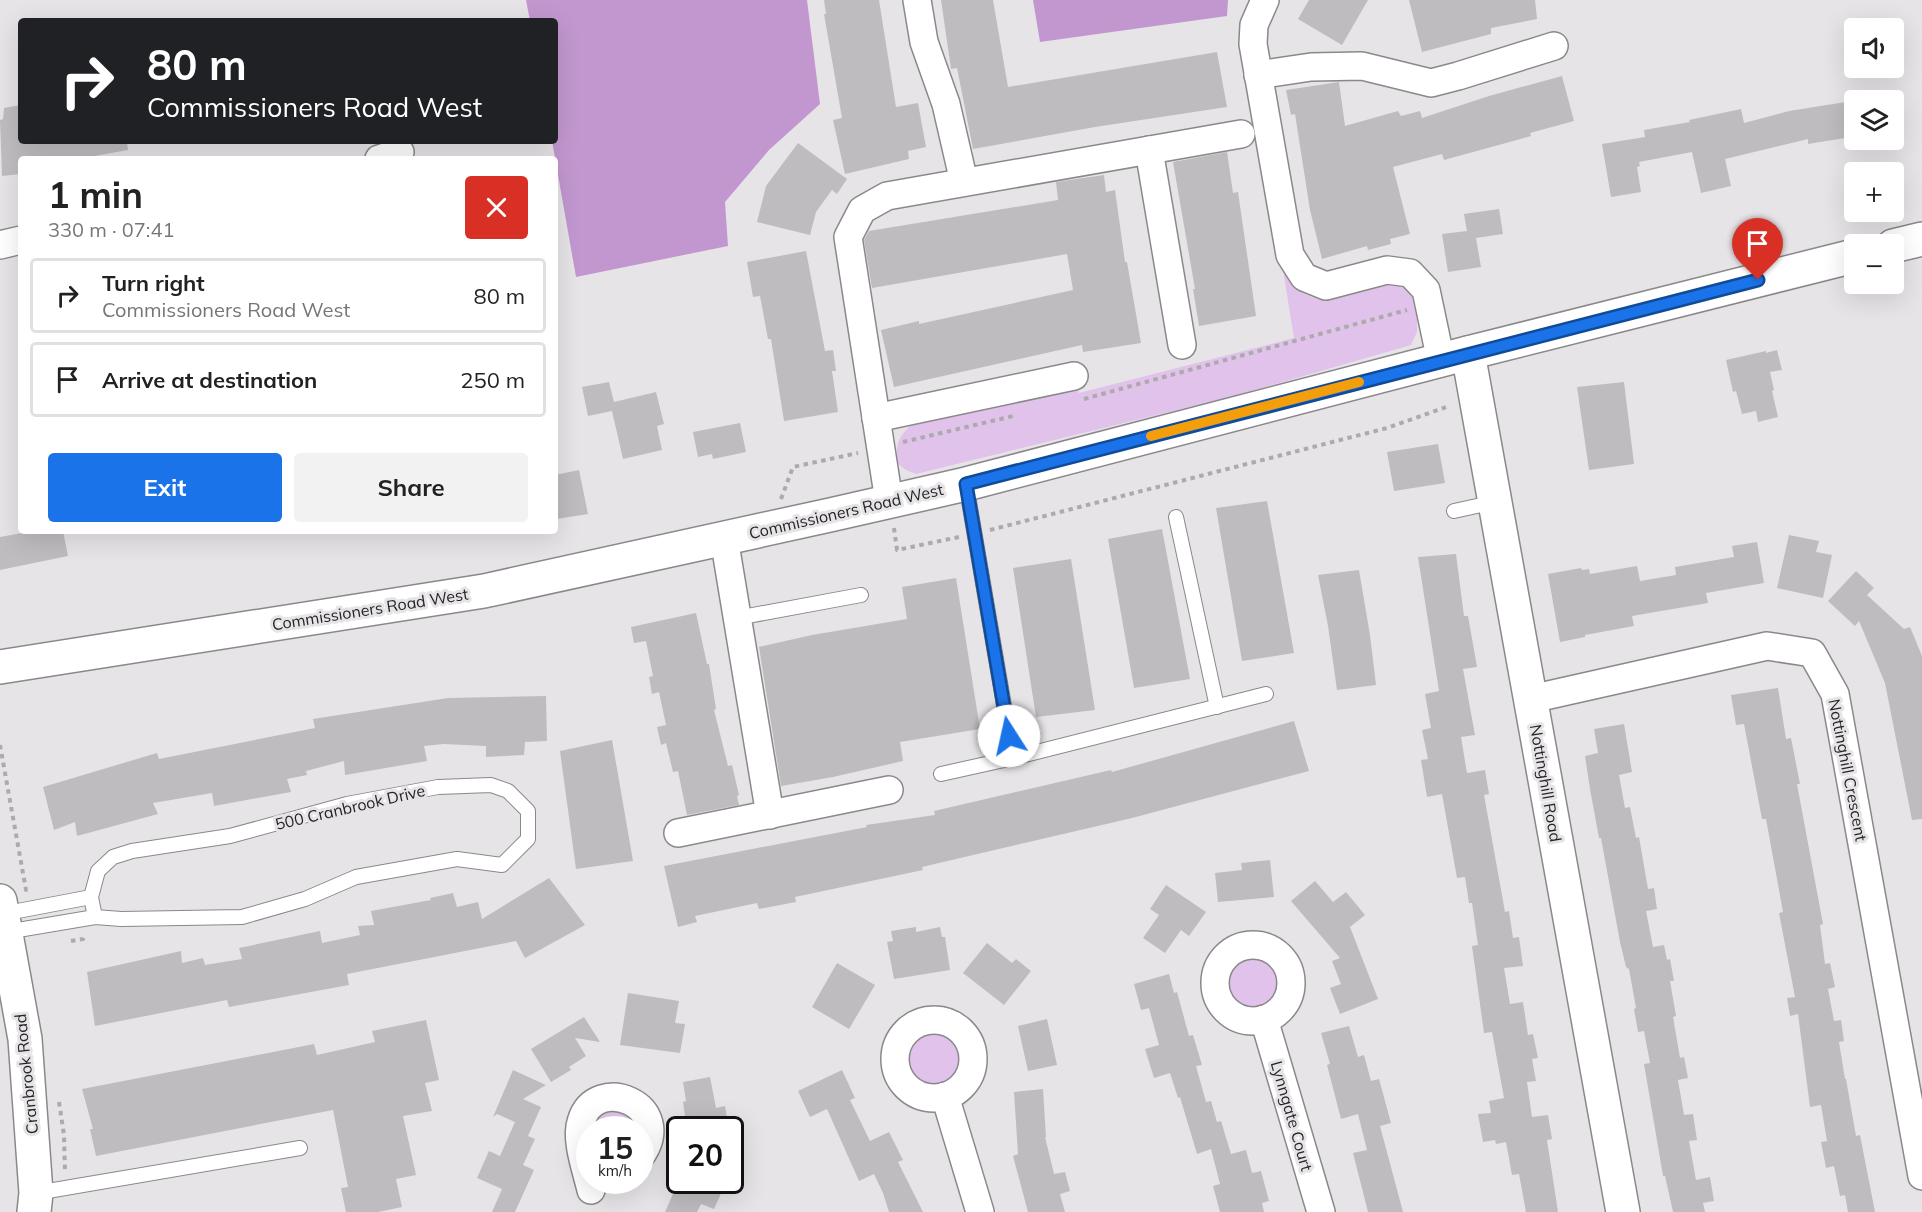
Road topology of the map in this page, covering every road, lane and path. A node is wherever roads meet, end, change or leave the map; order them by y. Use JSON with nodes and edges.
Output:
{"nodes":[{"id":1,"x":917,"y":0,"type":"edge"},
{"id":2,"x":1265,"y":0,"type":"edge"},
{"id":3,"x":1554,"y":46,"type":"dead end"},
{"id":4,"x":1258,"y":75,"type":"junction"},
{"id":5,"x":1241,"y":134,"type":"dead end"},
{"id":6,"x":1149,"y":150,"type":"junction"},
{"id":7,"x":964,"y":182,"type":"junction"},
{"id":8,"x":1922,"y":239,"type":"edge"},
{"id":9,"x":18,"y":241,"type":"edge"},
{"id":10,"x":1904,"y":243,"type":"edge"},
{"id":11,"x":0,"y":244,"type":"edge"},
{"id":12,"x":1844,"y":259,"type":"edge"},
{"id":13,"x":1429,"y":304,"type":"junction"},
{"id":14,"x":1182,"y":345,"type":"dead end"},
{"id":15,"x":1455,"y":357,"type":"junction"},
{"id":16,"x":1076,"y":388,"type":"joint"},
{"id":17,"x":1449,"y":406,"type":"dead end"},
{"id":18,"x":1019,"y":415,"type":"dead end"},
{"id":19,"x":876,"y":418,"type":"junction"},
{"id":20,"x":881,"y":447,"type":"junction"},
{"id":21,"x":966,"y":484,"type":"junction"},
{"id":22,"x":889,"y":501,"type":"junction"},
{"id":23,"x":1495,"y":502,"type":"junction"},
{"id":24,"x":1454,"y":511,"type":"dead end"},
{"id":25,"x":1176,"y":517,"type":"dead end"},
{"id":26,"x":770,"y":528,"type":"junction"},
{"id":27,"x":974,"y":534,"type":"junction"},
{"id":28,"x":723,"y":538,"type":"junction"},
{"id":29,"x":861,"y":595,"type":"dead end"},
{"id":30,"x":737,"y":618,"type":"junction"},
{"id":31,"x":0,"y":667,"type":"edge"},
{"id":32,"x":1266,"y":694,"type":"dead end"},
{"id":33,"x":1531,"y":699,"type":"junction"},
{"id":34,"x":1217,"y":707,"type":"junction"},
{"id":35,"x":0,"y":745,"type":"edge"},
{"id":36,"x":1013,"y":758,"type":"junction"},
{"id":37,"x":941,"y":774,"type":"dead end"},
{"id":38,"x":889,"y":790,"type":"dead end"},
{"id":39,"x":770,"y":815,"type":"junction"},
{"id":40,"x":678,"y":833,"type":"dead end"},
{"id":41,"x":38,"y":888,"type":"dead end"},
{"id":42,"x":91,"y":897,"type":"junction"},
{"id":43,"x":92,"y":917,"type":"junction"},
{"id":44,"x":2,"y":919,"type":"edge"},
{"id":45,"x":63,"y":942,"type":"dead end"},
{"id":46,"x":1264,"y":1020,"type":"dead end"},
{"id":47,"x":945,"y":1096,"type":"dead end"},
{"id":48,"x":59,"y":1100,"type":"dead end"},
{"id":49,"x":584,"y":1116,"type":"edge"},
{"id":50,"x":647,"y":1116,"type":"edge"},
{"id":51,"x":300,"y":1148,"type":"dead end"},
{"id":52,"x":1922,"y":1176,"type":"edge"},
{"id":53,"x":45,"y":1194,"type":"edge"},
{"id":54,"x":980,"y":1212,"type":"edge"},
{"id":55,"x":1321,"y":1212,"type":"edge"},
{"id":56,"x":1623,"y":1212,"type":"edge"}],
"edges":[{"from":1,"to":7,"type":"street"},
{"from":2,"to":4,"type":"street"},
{"from":3,"to":4,"type":"street"},
{"from":4,"to":13,"type":"street"},
{"from":5,"to":6,"type":"street"},
{"from":6,"to":7,"type":"street"},
{"from":6,"to":14,"type":"street"},
{"from":7,"to":19,"type":"street"},
{"from":8,"to":10,"type":"main road"},
{"from":9,"to":11,"type":"street"},
{"from":12,"to":15,"type":"main road","name":"Commissioners Road West"},
{"from":13,"to":15,"type":"street"},
{"from":13,"to":16,"type":"path"},
{"from":15,"to":21,"type":"main road","name":"Commissioners Road West"},
{"from":15,"to":23,"type":"main road","name":"Nottinghill Road"},
{"from":16,"to":19,"type":"street"},
{"from":17,"to":27,"type":"path"},
{"from":18,"to":20,"type":"path"},
{"from":19,"to":20,"type":"street"},
{"from":20,"to":22,"type":"street"},
{"from":20,"to":26,"type":"path"},
{"from":21,"to":22,"type":"main road","name":"Commissioners Road West"},
{"from":21,"to":27,"type":"lane"},
{"from":22,"to":26,"type":"main road","name":"Commissioners Road West"},
{"from":22,"to":27,"type":"path"},
{"from":23,"to":24,"type":"lane"},
{"from":23,"to":33,"type":"main road","name":"Nottinghill Road"},
{"from":25,"to":34,"type":"lane"},
{"from":26,"to":28,"type":"main road","name":"Commissioners Road West"},
{"from":27,"to":36,"type":"lane"},
{"from":28,"to":30,"type":"street"},
{"from":28,"to":31,"type":"main road","name":"Commissioners Road West"},
{"from":29,"to":30,"type":"lane"},
{"from":30,"to":39,"type":"street"},
{"from":32,"to":34,"type":"lane"},
{"from":33,"to":52,"type":"street","name":"Nottinghill Crescent"},
{"from":33,"to":56,"type":"main road","name":"Nottinghill Road"},
{"from":34,"to":36,"type":"lane"},
{"from":35,"to":41,"type":"path"},
{"from":36,"to":37,"type":"lane"},
{"from":38,"to":39,"type":"street"},
{"from":39,"to":40,"type":"street"},
{"from":42,"to":43,"type":"lane","name":"500 Cranbrook Drive"},
{"from":42,"to":43,"type":"lane","name":"500 Cranbrook Drive"},
{"from":42,"to":44,"type":"lane"},
{"from":43,"to":44,"type":"lane","name":"500 Cranbrook Drive"},
{"from":43,"to":45,"type":"path"},
{"from":44,"to":53,"type":"main road","name":"Cranbrook Road"},
{"from":46,"to":55,"type":"street","name":"Lynngate Court"},
{"from":47,"to":54,"type":"street"},
{"from":48,"to":53,"type":"path"},
{"from":49,"to":50,"type":"street"},
{"from":51,"to":53,"type":"lane"}]}
